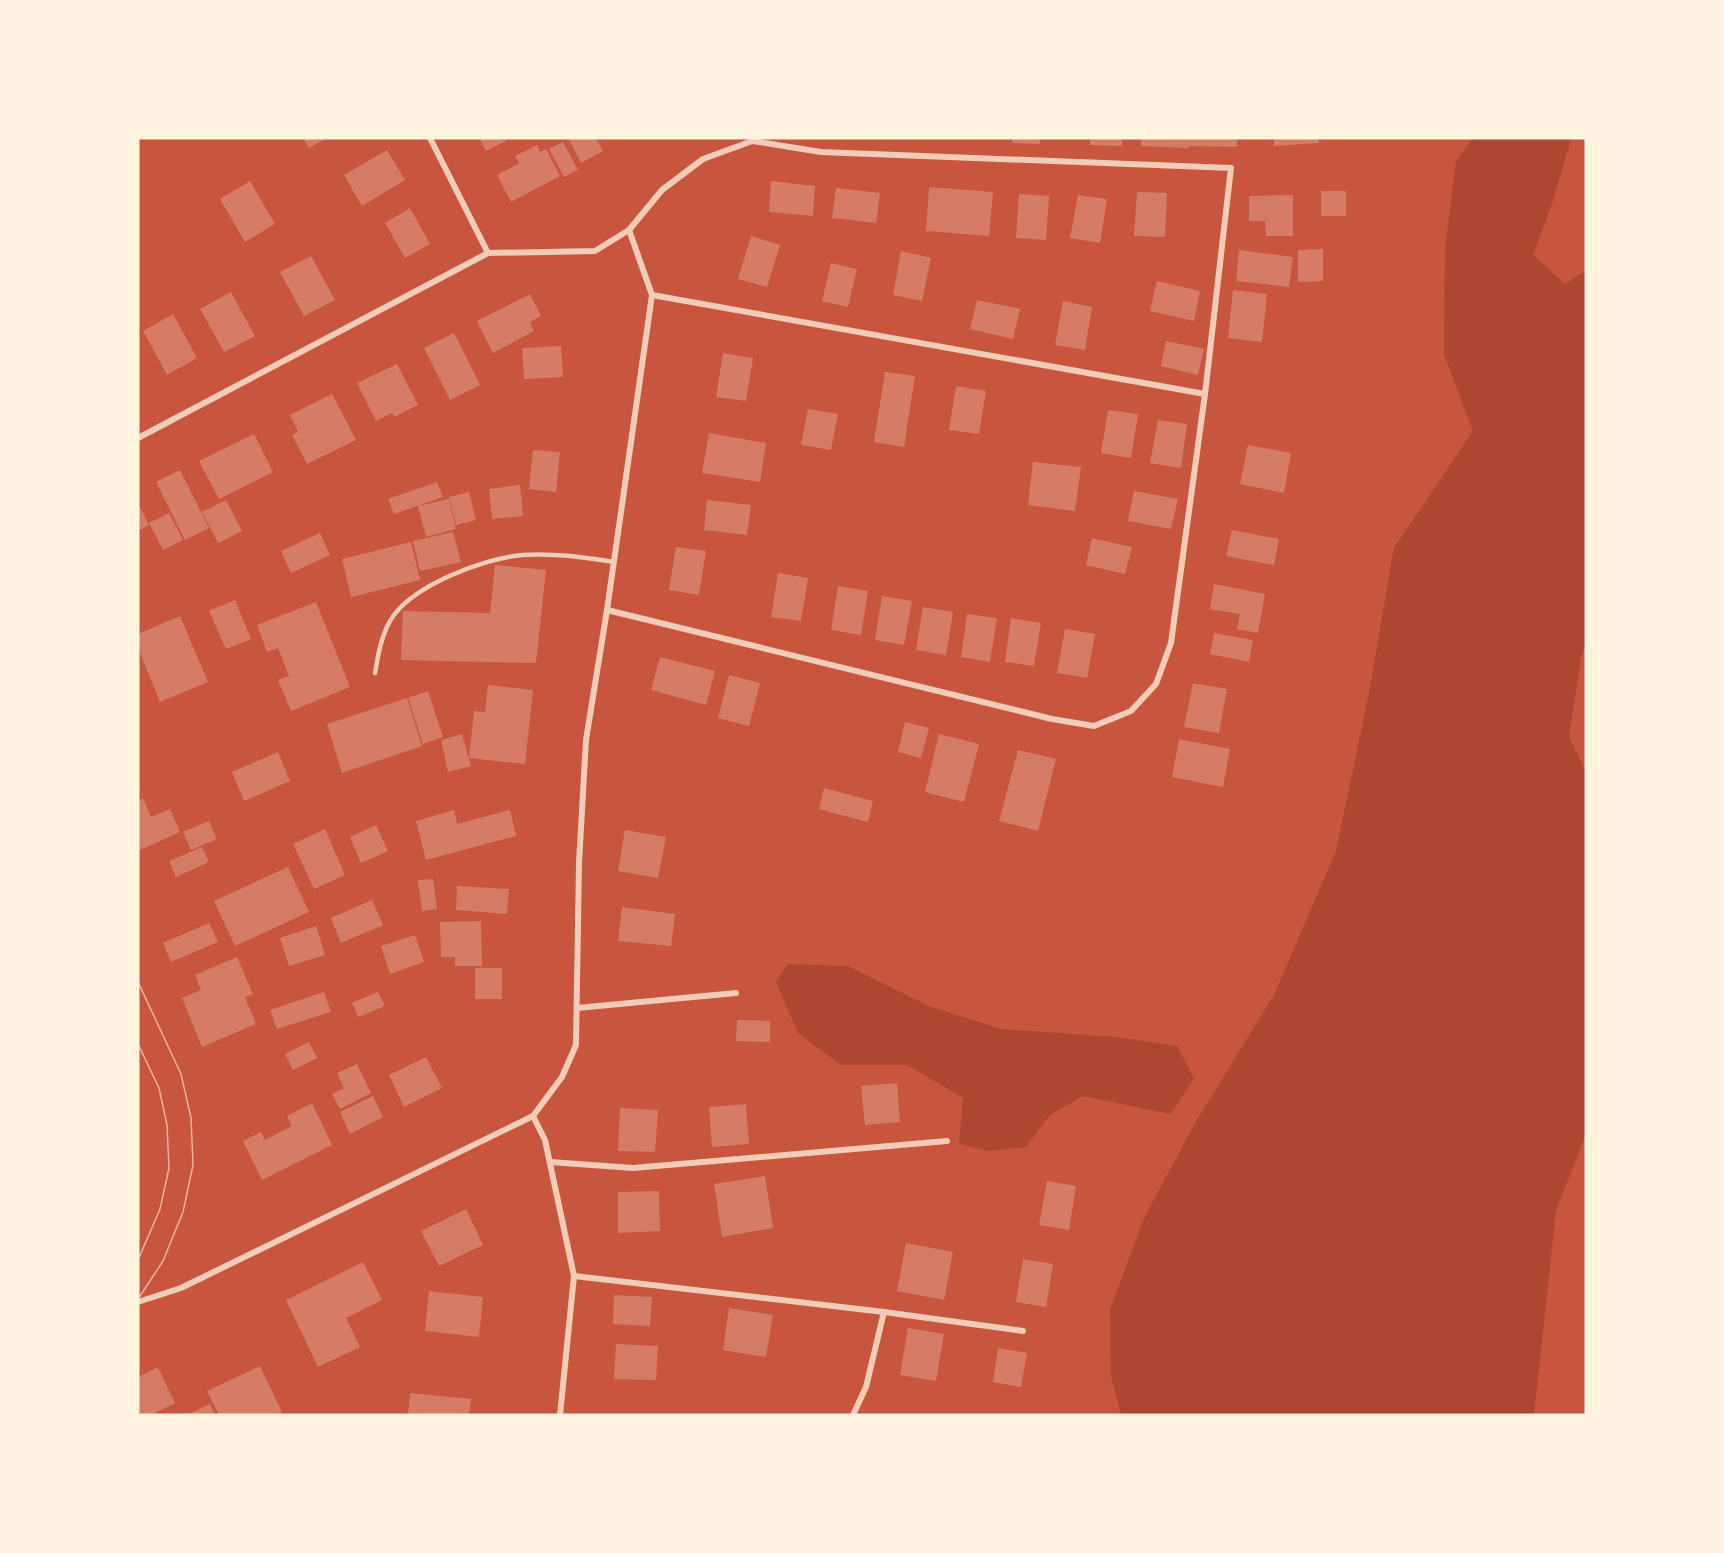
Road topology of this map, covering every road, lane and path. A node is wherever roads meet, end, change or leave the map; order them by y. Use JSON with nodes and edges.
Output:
{"nodes":[{"id":1,"x":430,"y":138,"type":"edge"},
{"id":2,"x":755,"y":140,"type":"edge"},
{"id":3,"x":629,"y":230,"type":"junction"},
{"id":4,"x":488,"y":253,"type":"junction"},
{"id":5,"x":652,"y":295,"type":"junction"},
{"id":6,"x":1205,"y":394,"type":"junction"},
{"id":7,"x":138,"y":438,"type":"edge"},
{"id":8,"x":614,"y":562,"type":"junction"},
{"id":9,"x":607,"y":610,"type":"junction"},
{"id":10,"x":375,"y":673,"type":"dead end"},
{"id":11,"x":736,"y":993,"type":"dead end"},
{"id":12,"x":577,"y":1008,"type":"junction"},
{"id":13,"x":533,"y":1116,"type":"junction"},
{"id":14,"x":947,"y":1141,"type":"dead end"},
{"id":15,"x":550,"y":1162,"type":"junction"},
{"id":16,"x":573,"y":1276,"type":"junction"},
{"id":17,"x":138,"y":1302,"type":"edge"},
{"id":18,"x":884,"y":1312,"type":"junction"},
{"id":19,"x":1023,"y":1330,"type":"dead end"},
{"id":20,"x":560,"y":1415,"type":"edge"},
{"id":21,"x":853,"y":1415,"type":"edge"}],
"edges":[{"from":1,"to":4,"type":"street"},
{"from":2,"to":3,"type":"street"},
{"from":2,"to":6,"type":"street"},
{"from":3,"to":4,"type":"street"},
{"from":3,"to":5,"type":"street"},
{"from":4,"to":7,"type":"street"},
{"from":5,"to":6,"type":"street"},
{"from":5,"to":8,"type":"street"},
{"from":6,"to":9,"type":"street"},
{"from":8,"to":9,"type":"street"},
{"from":8,"to":10,"type":"lane"},
{"from":9,"to":12,"type":"street"},
{"from":11,"to":12,"type":"street"},
{"from":12,"to":13,"type":"street"},
{"from":13,"to":15,"type":"street"},
{"from":13,"to":17,"type":"street"},
{"from":14,"to":15,"type":"street"},
{"from":15,"to":16,"type":"street"},
{"from":16,"to":18,"type":"street"},
{"from":16,"to":20,"type":"street"},
{"from":18,"to":19,"type":"street"},
{"from":18,"to":21,"type":"street"}]}
